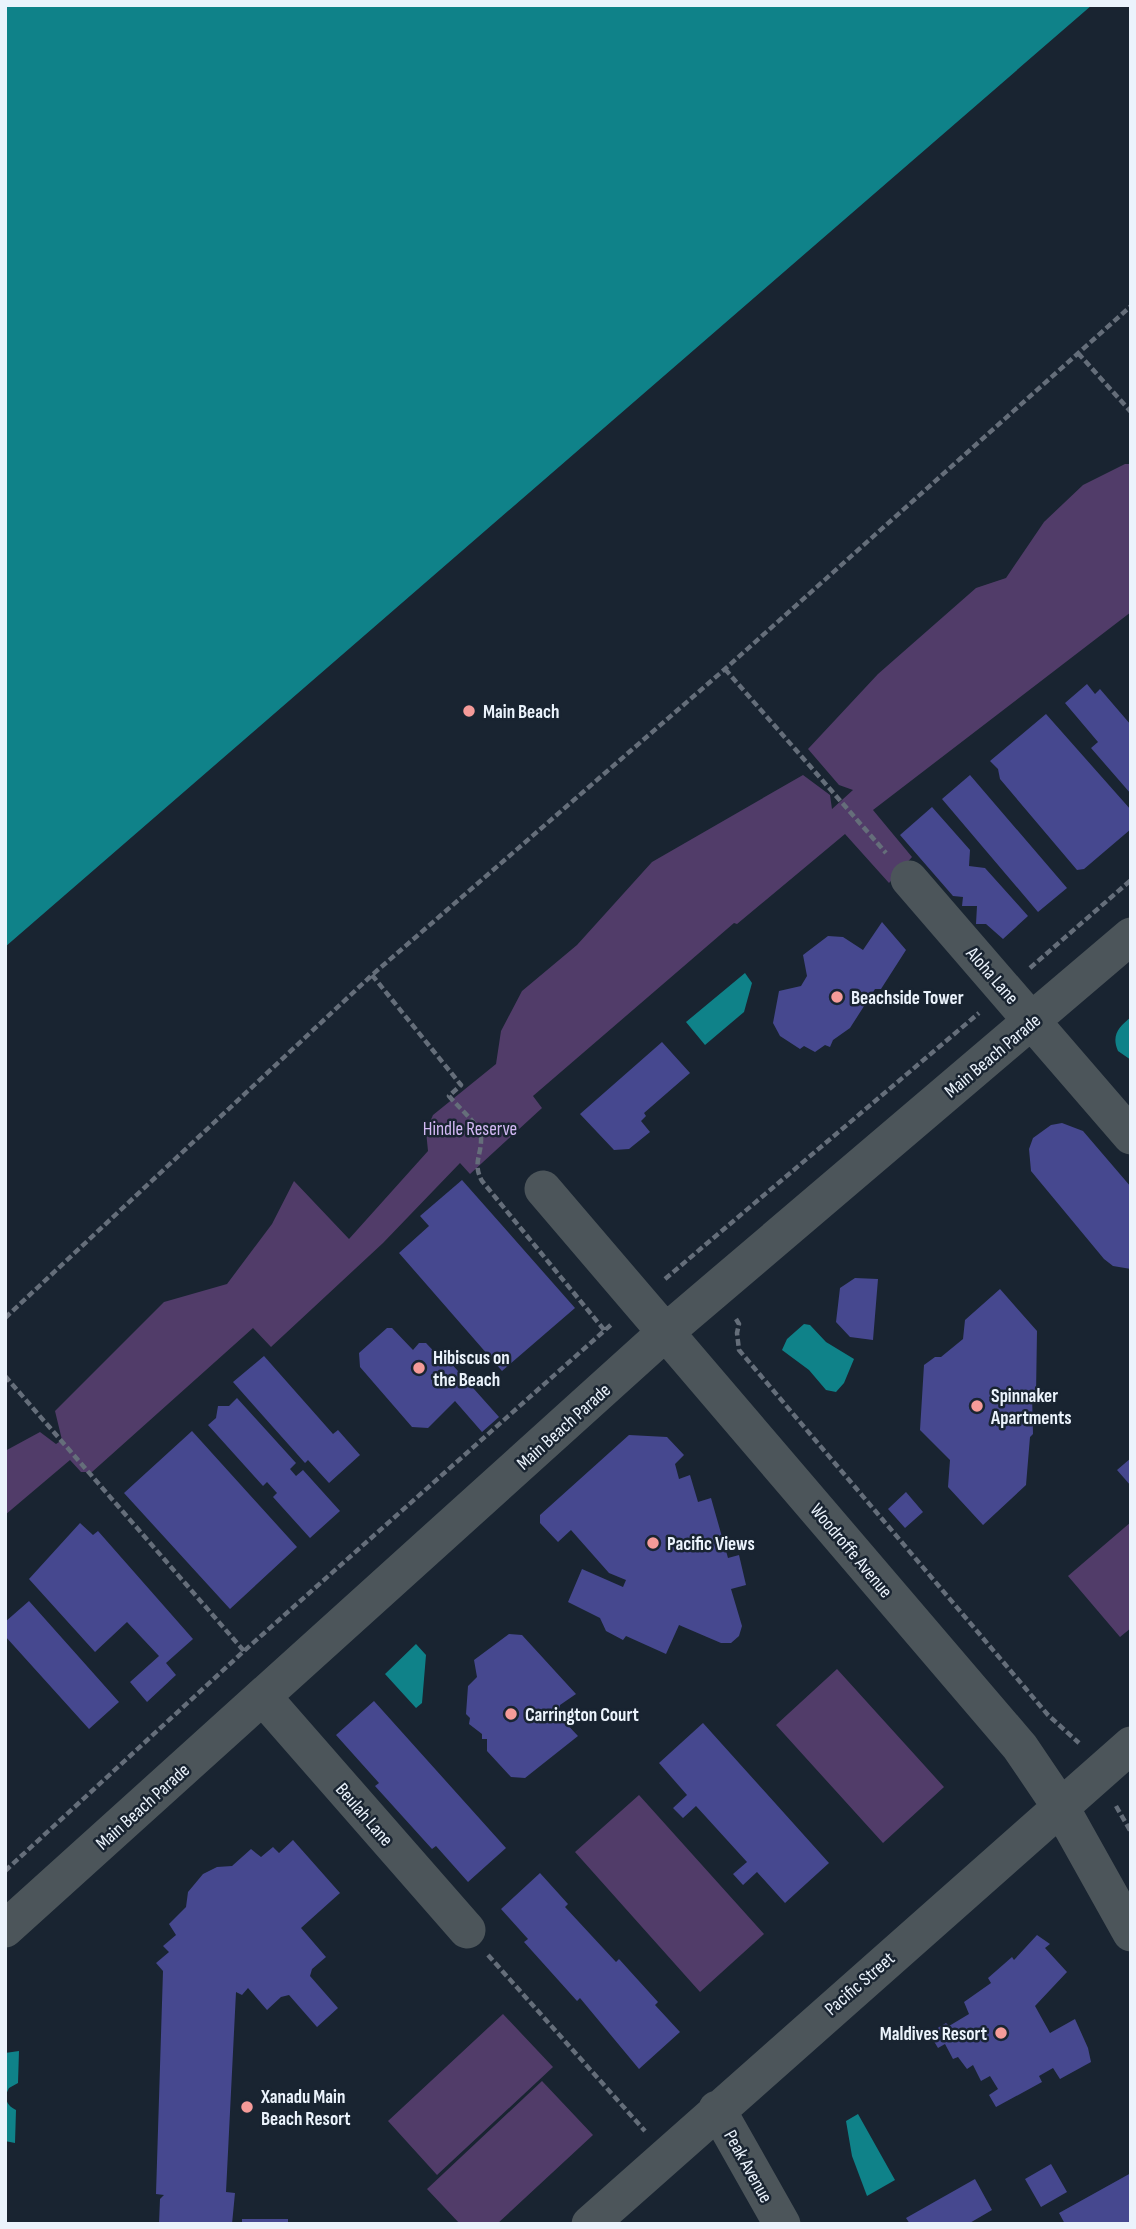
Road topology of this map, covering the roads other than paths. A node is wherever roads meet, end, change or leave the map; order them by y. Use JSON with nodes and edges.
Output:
{"nodes":[{"id":1,"x":909,"y":879,"type":"road end"},
{"id":2,"x":1131,"y":936,"type":"edge"},
{"id":3,"x":1032,"y":1020,"type":"junction"},
{"id":4,"x":1131,"y":1136,"type":"edge"},
{"id":5,"x":543,"y":1189,"type":"dead end"},
{"id":6,"x":667,"y":1331,"type":"junction"},
{"id":7,"x":263,"y":1697,"type":"junction"},
{"id":8,"x":1131,"y":1745,"type":"edge"},
{"id":9,"x":1060,"y":1807,"type":"junction"},
{"id":10,"x":5,"y":1929,"type":"edge"},
{"id":11,"x":467,"y":1930,"type":"road end"},
{"id":12,"x":1131,"y":1933,"type":"edge"},
{"id":13,"x":717,"y":2109,"type":"junction"},
{"id":14,"x":590,"y":2224,"type":"edge"},
{"id":15,"x":782,"y":2224,"type":"edge"}],
"edges":[{"from":1,"to":3,"type":"street","name":"Aloha Lane"},
{"from":2,"to":3,"type":"street","name":"Main Beach Parade"},
{"from":3,"to":4,"type":"street","name":"Aloha Lane"},
{"from":3,"to":6,"type":"street","name":"Main Beach Parade"},
{"from":5,"to":6,"type":"street","name":"Woodroffe Avenue"},
{"from":6,"to":7,"type":"street","name":"Main Beach Parade"},
{"from":6,"to":9,"type":"street","name":"Woodroffe Avenue"},
{"from":7,"to":10,"type":"street","name":"Main Beach Parade"},
{"from":7,"to":11,"type":"street","name":"Beulah Lane"},
{"from":8,"to":9,"type":"street","name":"Pacific Street"},
{"from":9,"to":12,"type":"street","name":"Woodroffe Avenue"},
{"from":9,"to":13,"type":"street","name":"Pacific Street"},
{"from":13,"to":14,"type":"street","name":"Pacific Street"},
{"from":13,"to":15,"type":"street","name":"Peak Avenue"}]}
